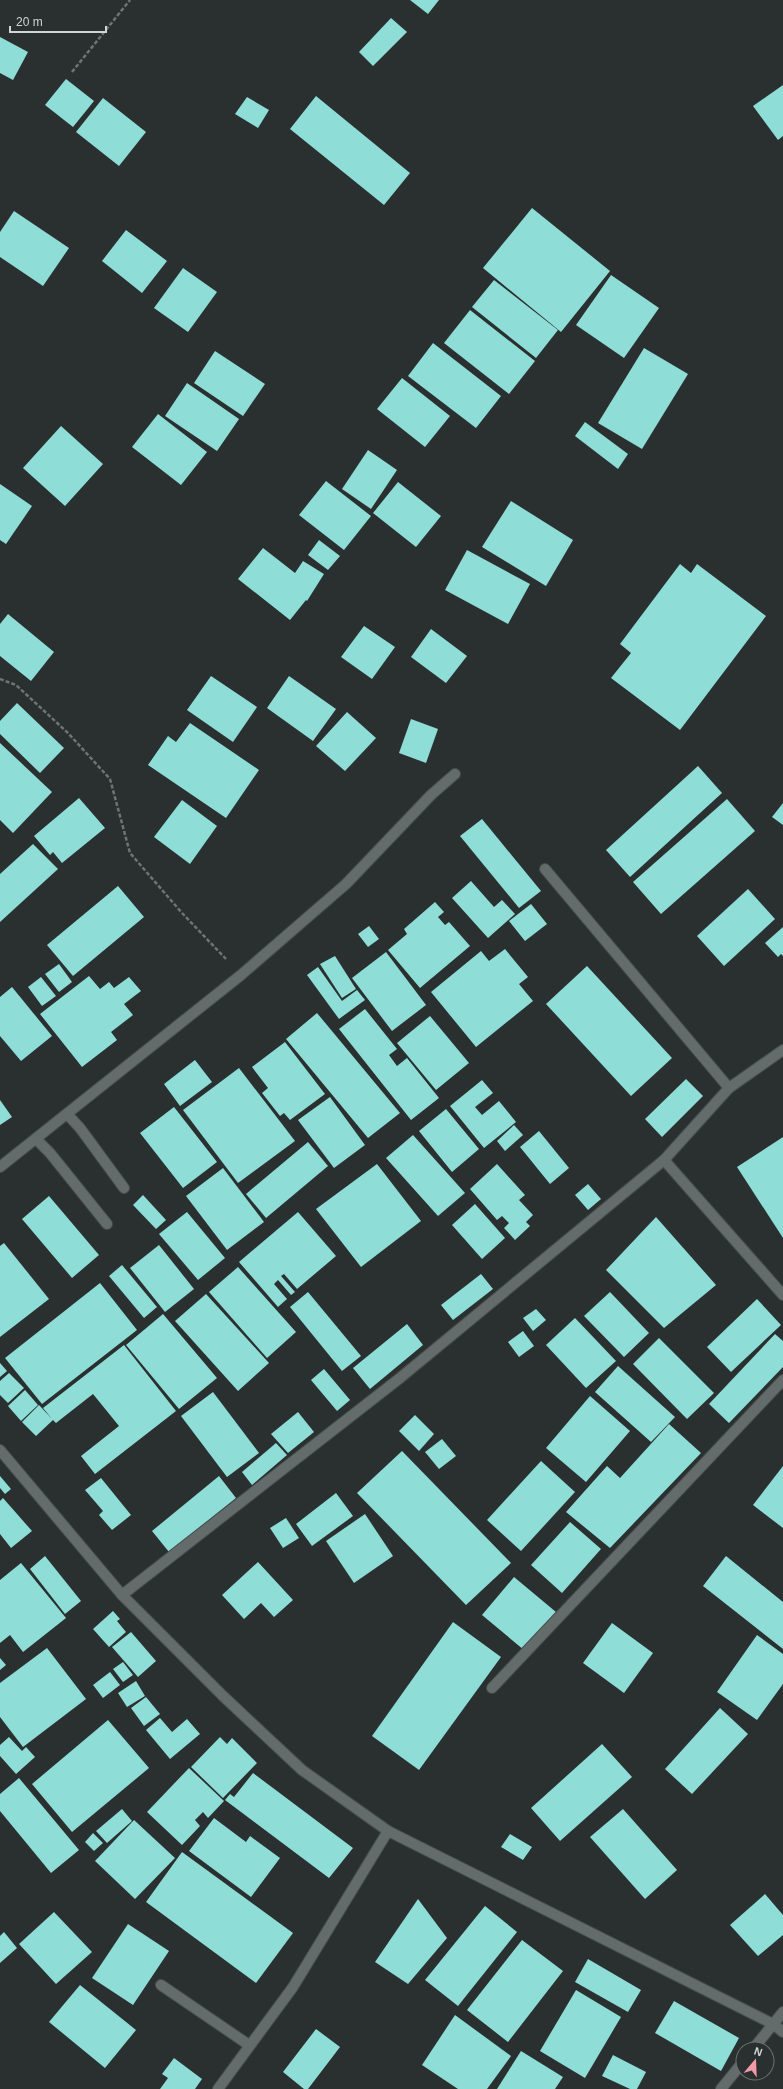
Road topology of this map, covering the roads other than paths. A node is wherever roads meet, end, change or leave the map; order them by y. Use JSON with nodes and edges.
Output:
{"nodes":[{"id":1,"x":455,"y":774,"type":"dead end"},
{"id":2,"x":545,"y":869,"type":"dead end"},
{"id":3,"x":783,"y":1050,"type":"edge"},
{"id":4,"x":729,"y":1088,"type":"junction"},
{"id":5,"x":67,"y":1114,"type":"junction"},
{"id":6,"x":36,"y":1139,"type":"junction"},
{"id":7,"x":664,"y":1160,"type":"junction"},
{"id":8,"x":0,"y":1167,"type":"edge"},
{"id":9,"x":124,"y":1188,"type":"dead end"},
{"id":10,"x":107,"y":1224,"type":"dead end"},
{"id":11,"x":783,"y":1295,"type":"edge"},
{"id":12,"x":783,"y":1380,"type":"edge"},
{"id":13,"x":0,"y":1450,"type":"edge"},
{"id":14,"x":122,"y":1595,"type":"junction"},
{"id":15,"x":492,"y":1688,"type":"dead end"},
{"id":16,"x":388,"y":1831,"type":"junction"},
{"id":17,"x":161,"y":1985,"type":"dead end"},
{"id":18,"x":783,"y":2012,"type":"edge"},
{"id":19,"x":773,"y":2024,"type":"junction"},
{"id":20,"x":783,"y":2032,"type":"edge"},
{"id":21,"x":759,"y":2041,"type":"edge"},
{"id":22,"x":249,"y":2045,"type":"junction"},
{"id":23,"x":735,"y":2072,"type":"edge"},
{"id":24,"x":218,"y":2089,"type":"edge"},
{"id":25,"x":721,"y":2089,"type":"edge"}],
"edges":[{"from":1,"to":5,"type":"street"},
{"from":2,"to":4,"type":"street"},
{"from":3,"to":4,"type":"street"},
{"from":4,"to":7,"type":"street"},
{"from":5,"to":6,"type":"street"},
{"from":5,"to":9,"type":"street"},
{"from":6,"to":8,"type":"street"},
{"from":6,"to":10,"type":"street"},
{"from":7,"to":11,"type":"street"},
{"from":7,"to":14,"type":"street"},
{"from":12,"to":15,"type":"street"},
{"from":13,"to":14,"type":"street"},
{"from":14,"to":16,"type":"street"},
{"from":16,"to":19,"type":"street"},
{"from":16,"to":22,"type":"street"},
{"from":17,"to":22,"type":"street"},
{"from":18,"to":19,"type":"street"},
{"from":19,"to":20,"type":"street"},
{"from":19,"to":21,"type":"street"},
{"from":22,"to":24,"type":"street"},
{"from":23,"to":25,"type":"street"}]}
